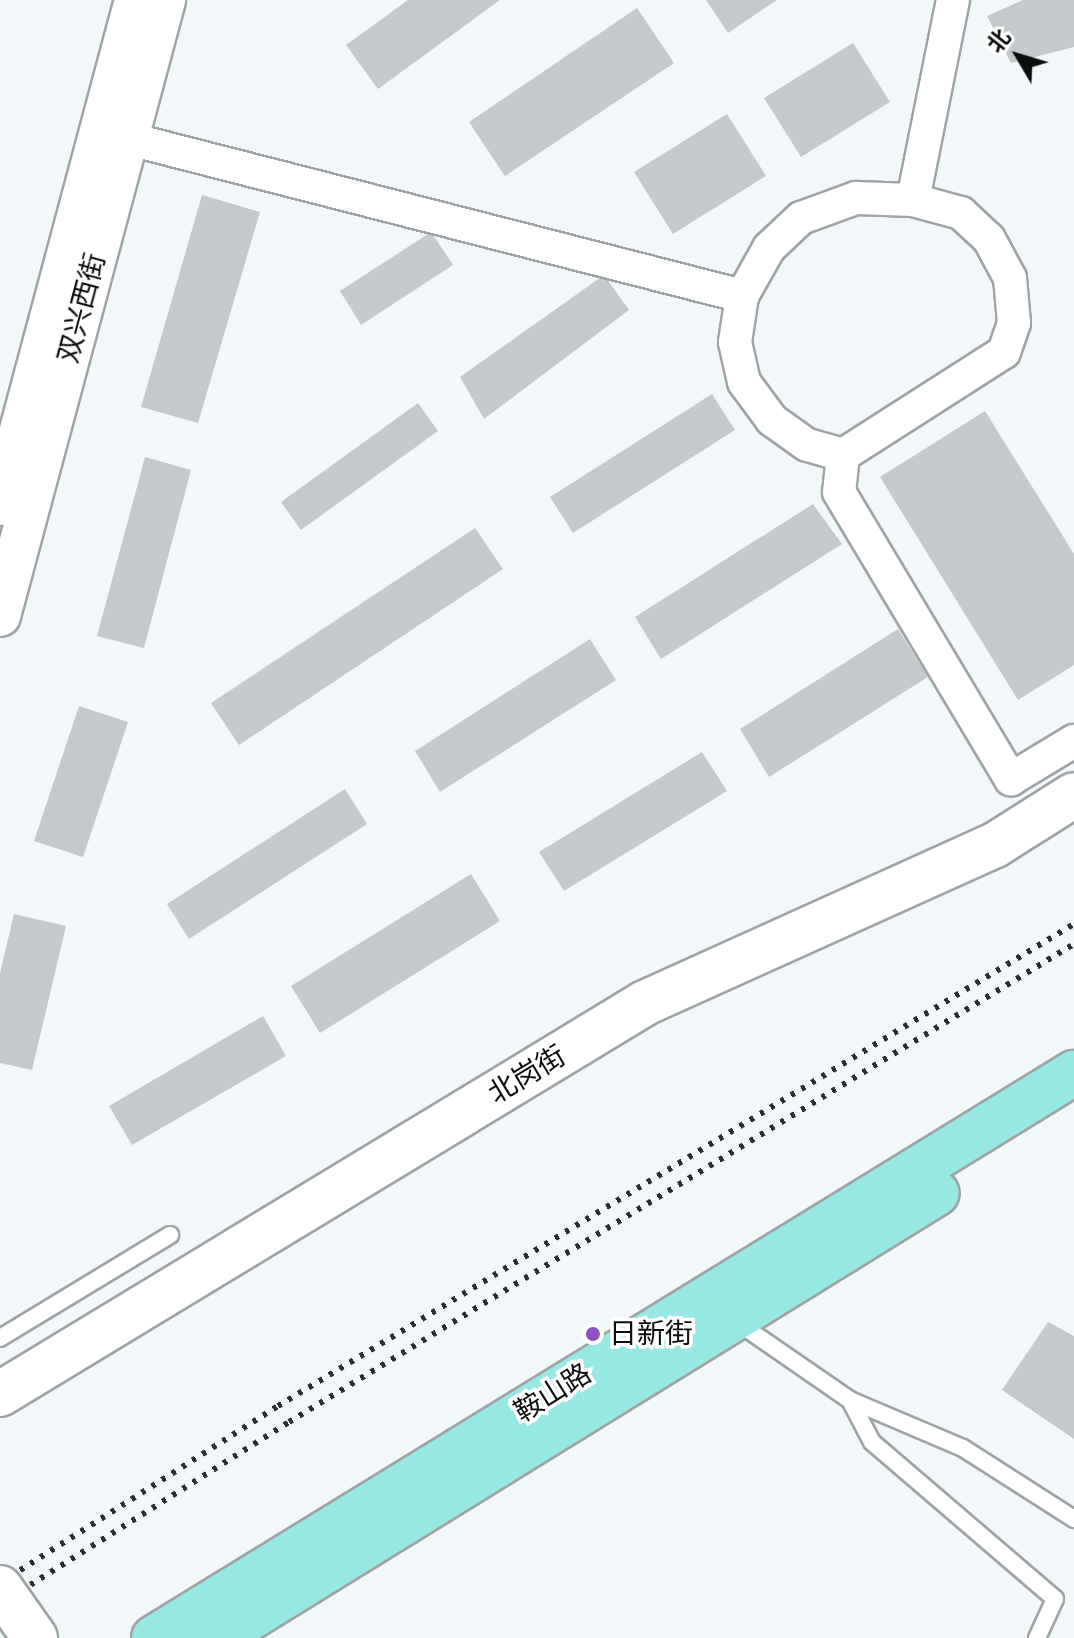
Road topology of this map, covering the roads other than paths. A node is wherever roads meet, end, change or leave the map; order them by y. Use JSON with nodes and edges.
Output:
{"nodes":[{"id":1,"x":135,"y":0,"type":"edge"},
{"id":2,"x":165,"y":0,"type":"edge"},
{"id":3,"x":953,"y":0,"type":"edge"},
{"id":4,"x":112,"y":134,"type":"junction"},
{"id":5,"x":913,"y":200,"type":"junction"},
{"id":6,"x":742,"y":296,"type":"junction"},
{"id":7,"x":843,"y":455,"type":"junction"},
{"id":8,"x":0,"y":505,"type":"edge"},
{"id":9,"x":0,"y":616,"type":"edge"},
{"id":10,"x":1074,"y":741,"type":"edge"},
{"id":11,"x":1074,"y":795,"type":"edge"},
{"id":12,"x":1074,"y":1073,"type":"edge"},
{"id":13,"x":1074,"y":1108,"type":"edge"},
{"id":14,"x":170,"y":1235,"type":"dead end"},
{"id":15,"x":733,"y":1319,"type":"junction"},
{"id":16,"x":0,"y":1338,"type":"edge"},
{"id":17,"x":0,"y":1394,"type":"edge"},
{"id":18,"x":850,"y":1400,"type":"junction"},
{"id":19,"x":1074,"y":1519,"type":"edge"},
{"id":20,"x":0,"y":1588,"type":"edge"},
{"id":21,"x":35,"y":1638,"type":"edge"},
{"id":22,"x":154,"y":1638,"type":"edge"},
{"id":23,"x":217,"y":1638,"type":"edge"},
{"id":24,"x":1037,"y":1638,"type":"edge"}],
"edges":[{"from":1,"to":4,"type":"street","name":"双兴西街"},
{"from":2,"to":4,"type":"street","name":"双兴西街"},
{"from":3,"to":5,"type":"street"},
{"from":4,"to":6,"type":"street"},
{"from":4,"to":8,"type":"street","name":"双兴西街"},
{"from":4,"to":9,"type":"street","name":"双兴西街"},
{"from":5,"to":6,"type":"street"},
{"from":5,"to":7,"type":"street"},
{"from":6,"to":7,"type":"street"},
{"from":7,"to":10,"type":"street"},
{"from":11,"to":17,"type":"main road","name":"北岗街"},
{"from":12,"to":22,"type":"main road","name":"鞍山路"},
{"from":13,"to":15,"type":"main road","name":"鞍山路"},
{"from":14,"to":16,"type":"lane"},
{"from":15,"to":18,"type":"lane"},
{"from":15,"to":23,"type":"main road","name":"鞍山路"},
{"from":18,"to":19,"type":"lane"},
{"from":18,"to":24,"type":"lane"},
{"from":20,"to":21,"type":"main road","bridge":true}]}
